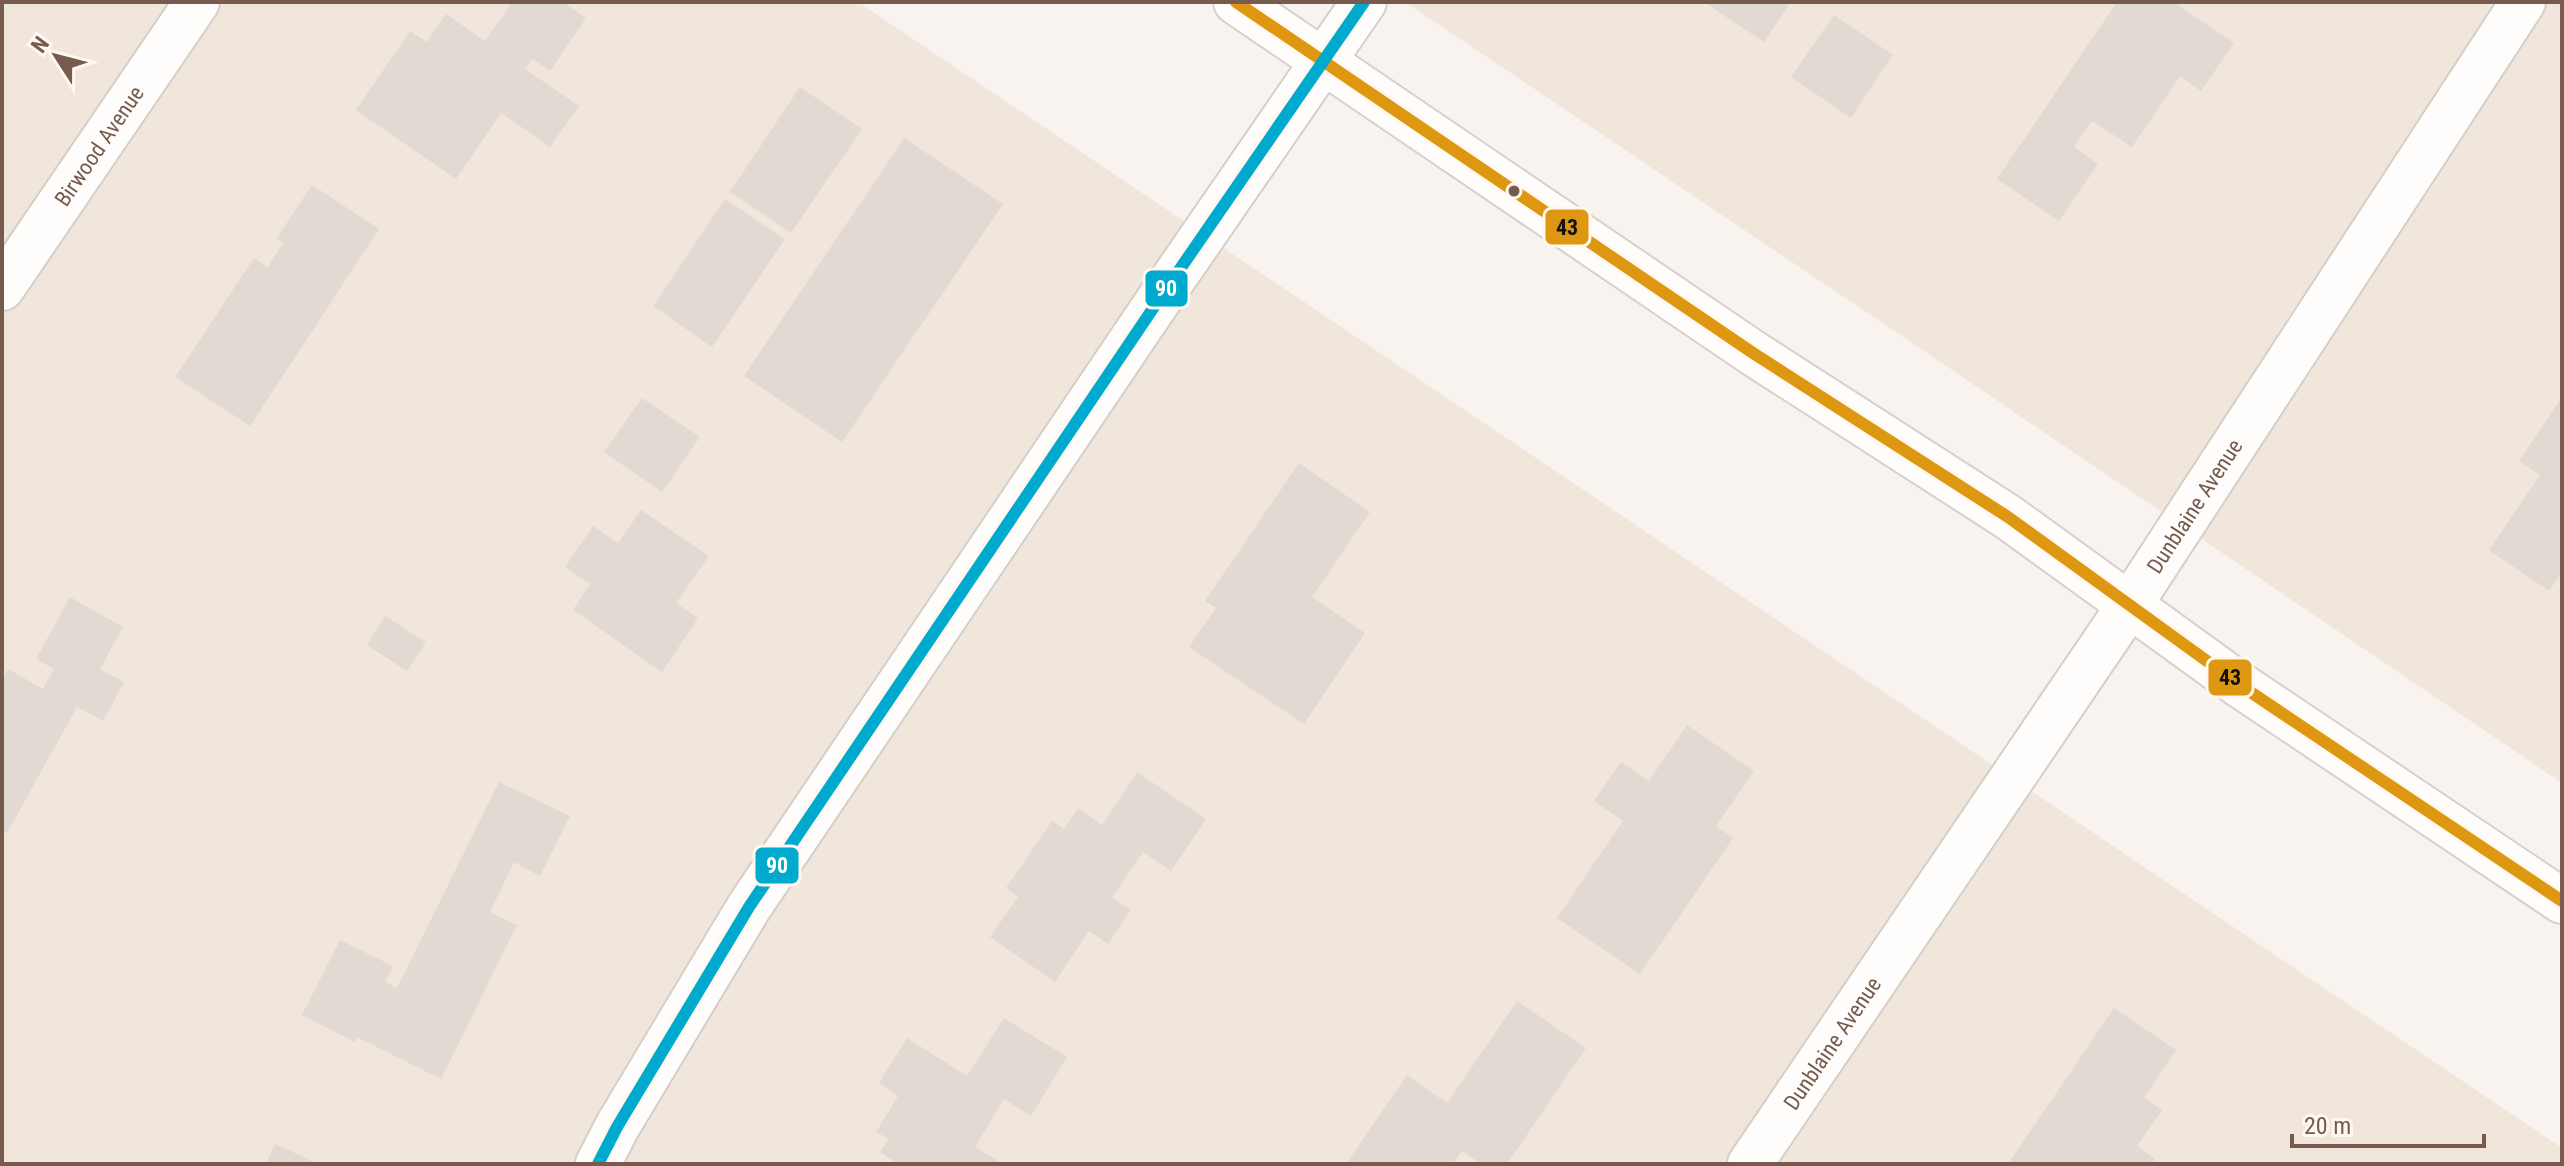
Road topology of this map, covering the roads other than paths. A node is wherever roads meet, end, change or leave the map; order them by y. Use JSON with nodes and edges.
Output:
{"nodes":[{"id":1,"x":197,"y":2,"type":"edge"},
{"id":2,"x":1236,"y":2,"type":"edge"},
{"id":3,"x":1364,"y":2,"type":"edge"},
{"id":4,"x":2523,"y":2,"type":"edge"},
{"id":5,"x":1323,"y":62,"type":"junction"},
{"id":6,"x":2,"y":288,"type":"edge"},
{"id":7,"x":2131,"y":603,"type":"junction"},
{"id":8,"x":2562,"y":901,"type":"edge"},
{"id":9,"x":598,"y":1164,"type":"edge"},
{"id":10,"x":1750,"y":1164,"type":"edge"}],
"edges":[{"from":1,"to":6,"type":"street","name":"Birwood Avenue"},
{"from":2,"to":5,"type":"street"},
{"from":3,"to":5,"type":"street"},
{"from":4,"to":7,"type":"street","name":"Dunblaine Avenue"},
{"from":5,"to":7,"type":"street"},
{"from":5,"to":9,"type":"street"},
{"from":7,"to":8,"type":"street"},
{"from":7,"to":10,"type":"street","name":"Dunblaine Avenue"}]}
